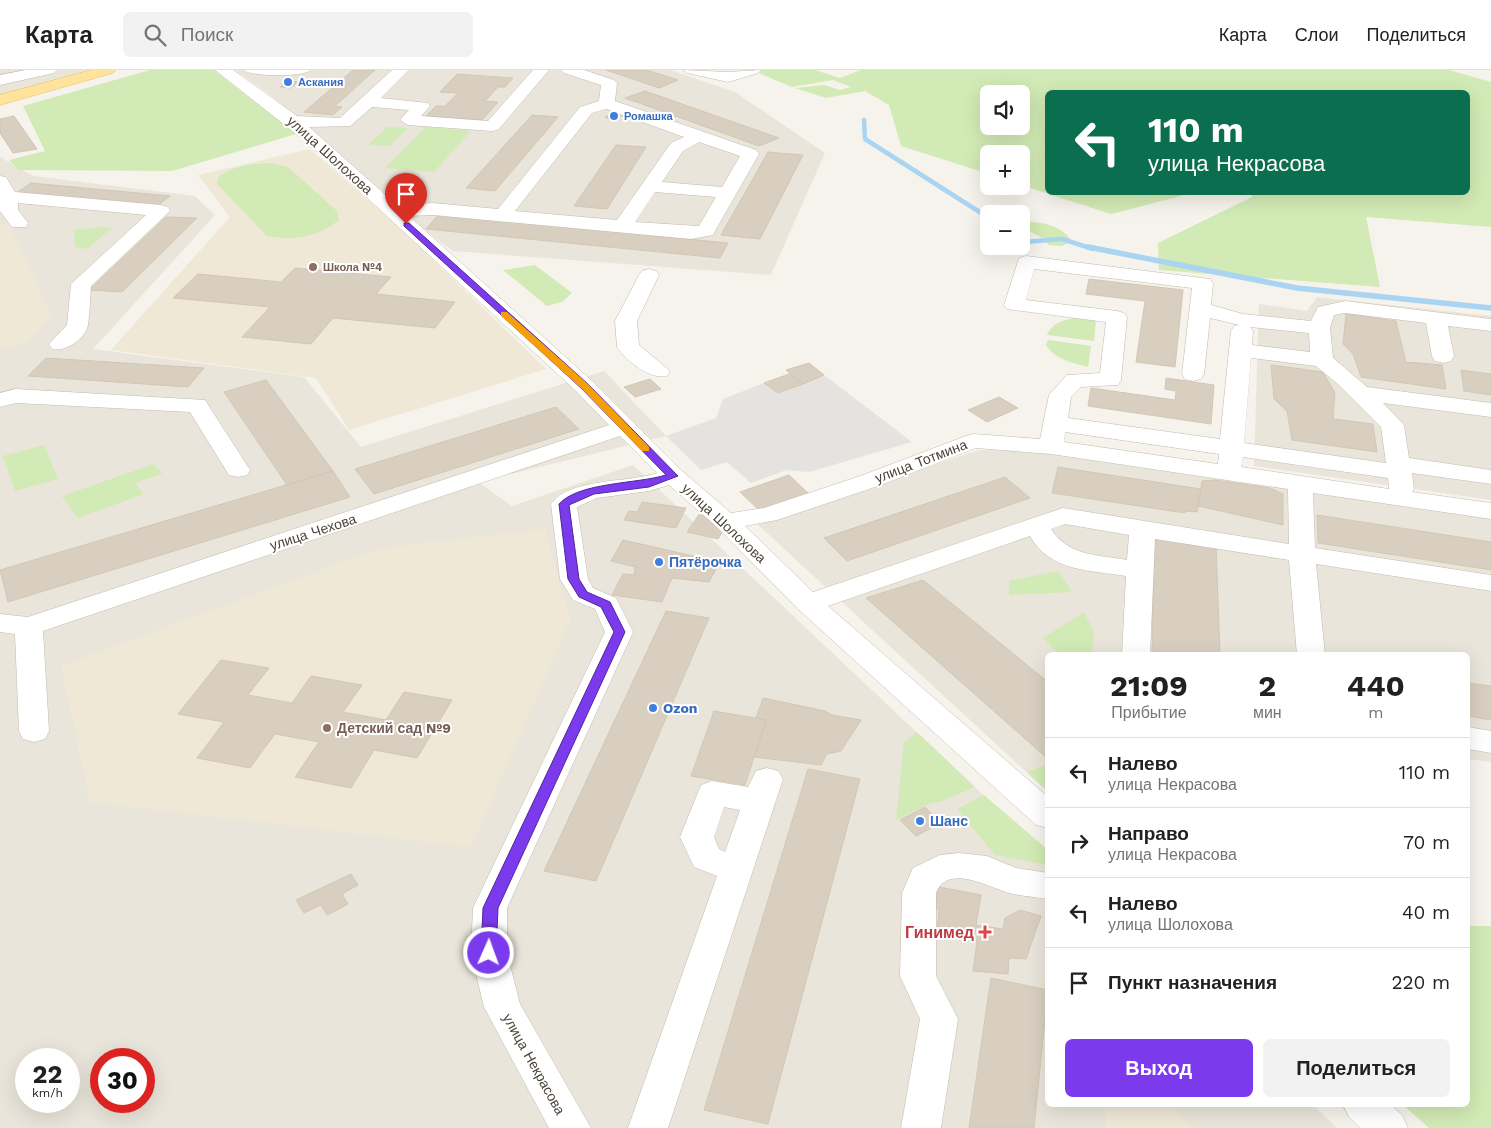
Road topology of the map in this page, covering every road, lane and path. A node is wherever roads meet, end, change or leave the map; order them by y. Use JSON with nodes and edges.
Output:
{"nodes":[{"id":1,"x":49,"y":70,"type":"edge"},
{"id":2,"x":108,"y":70,"type":"edge"},
{"id":3,"x":223,"y":70,"type":"edge"},
{"id":4,"x":252,"y":70,"type":"edge"},
{"id":5,"x":303,"y":70,"type":"edge"},
{"id":6,"x":401,"y":70,"type":"edge"},
{"id":7,"x":541,"y":70,"type":"edge"},
{"id":8,"x":569,"y":70,"type":"edge"},
{"id":9,"x":693,"y":70,"type":"edge"},
{"id":10,"x":753,"y":70,"type":"edge"},
{"id":11,"x":0,"y":80,"type":"edge"},
{"id":12,"x":0,"y":100,"type":"edge"},
{"id":13,"x":368,"y":102,"type":"junction"},
{"id":14,"x":607,"y":104,"type":"junction"},
{"id":15,"x":293,"y":121,"type":"junction"},
{"id":16,"x":698,"y":136,"type":"junction"},
{"id":17,"x":649,"y":186,"type":"junction"},
{"id":18,"x":4,"y":189,"type":"edge"},
{"id":19,"x":727,"y":193,"type":"junction"},
{"id":20,"x":392,"y":211,"type":"junction"},
{"id":21,"x":502,"y":216,"type":"junction"},
{"id":22,"x":19,"y":223,"type":"dead end"},
{"id":23,"x":622,"y":227,"type":"junction"},
{"id":24,"x":649,"y":275,"type":"dead end"},
{"id":25,"x":1200,"y":309,"type":"junction"},
{"id":26,"x":1436,"y":318,"type":"junction"},
{"id":27,"x":1243,"y":320,"type":"junction"},
{"id":28,"x":1491,"y":326,"type":"edge"},
{"id":29,"x":1319,"y":328,"type":"junction"},
{"id":30,"x":60,"y":344,"type":"dead end"},
{"id":31,"x":1240,"y":350,"type":"junction"},
{"id":32,"x":1443,"y":356,"type":"dead end"},
{"id":33,"x":1322,"y":360,"type":"junction"},
{"id":34,"x":659,"y":371,"type":"dead end"},
{"id":35,"x":1193,"y":374,"type":"dead end"},
{"id":36,"x":1361,"y":393,"type":"junction"},
{"id":37,"x":0,"y":400,"type":"edge"},
{"id":38,"x":1491,"y":410,"type":"edge"},
{"id":39,"x":1055,"y":423,"type":"junction"},
{"id":40,"x":624,"y":427,"type":"junction"},
{"id":41,"x":1051,"y":447,"type":"junction"},
{"id":42,"x":1231,"y":448,"type":"junction"},
{"id":43,"x":1398,"y":468,"type":"junction"},
{"id":44,"x":238,"y":470,"type":"dead end"},
{"id":45,"x":1220,"y":470,"type":"junction"},
{"id":46,"x":673,"y":476,"type":"junction"},
{"id":47,"x":1491,"y":477,"type":"edge"},
{"id":48,"x":1300,"y":482,"type":"junction"},
{"id":49,"x":1403,"y":498,"type":"junction"},
{"id":50,"x":1491,"y":511,"type":"edge"},
{"id":51,"x":725,"y":521,"type":"junction"},
{"id":52,"x":1037,"y":526,"type":"junction"},
{"id":53,"x":1142,"y":529,"type":"junction"},
{"id":54,"x":1302,"y":554,"type":"junction"},
{"id":55,"x":1140,"y":570,"type":"junction"},
{"id":56,"x":1491,"y":583,"type":"edge"},
{"id":57,"x":808,"y":603,"type":"junction"},
{"id":58,"x":8,"y":622,"type":"edge"},
{"id":59,"x":1136,"y":652,"type":"edge"},
{"id":60,"x":1311,"y":652,"type":"edge"},
{"id":61,"x":34,"y":731,"type":"dead end"},
{"id":62,"x":1470,"y":738,"type":"edge"},
{"id":63,"x":1491,"y":742,"type":"edge"},
{"id":64,"x":1045,"y":813,"type":"edge"},
{"id":65,"x":736,"y":870,"type":"junction"},
{"id":66,"x":1045,"y":886,"type":"edge"},
{"id":67,"x":1365,"y":1107,"type":"edge"},
{"id":68,"x":571,"y":1128,"type":"edge"},
{"id":69,"x":648,"y":1128,"type":"edge"},
{"id":70,"x":921,"y":1128,"type":"edge"},
{"id":71,"x":1388,"y":1128,"type":"edge"}],
"edges":[{"from":1,"to":11,"type":"street"},
{"from":2,"to":12,"type":"main road"},
{"from":3,"to":15,"type":"street","name":"улица Шолохова"},
{"from":4,"to":5,"type":"street"},
{"from":6,"to":13,"type":"street"},
{"from":7,"to":13,"type":"street"},
{"from":8,"to":14,"type":"street"},
{"from":9,"to":10,"type":"street"},
{"from":13,"to":15,"type":"street"},
{"from":14,"to":16,"type":"street"},
{"from":14,"to":21,"type":"street"},
{"from":15,"to":20,"type":"street","name":"улица Шолохова"},
{"from":16,"to":17,"type":"street"},
{"from":16,"to":19,"type":"street"},
{"from":17,"to":19,"type":"street"},
{"from":17,"to":23,"type":"street"},
{"from":18,"to":22,"type":"street"},
{"from":18,"to":30,"type":"street"},
{"from":19,"to":23,"type":"street"},
{"from":20,"to":21,"type":"street"},
{"from":20,"to":40,"type":"street","name":"улица Шолохова"},
{"from":21,"to":23,"type":"street"},
{"from":24,"to":34,"type":"street"},
{"from":25,"to":27,"type":"street"},
{"from":25,"to":35,"type":"street"},
{"from":25,"to":39,"type":"street"},
{"from":26,"to":28,"type":"street"},
{"from":26,"to":29,"type":"street"},
{"from":26,"to":32,"type":"street"},
{"from":27,"to":29,"type":"street"},
{"from":27,"to":31,"type":"street"},
{"from":29,"to":33,"type":"street"},
{"from":31,"to":33,"type":"street"},
{"from":31,"to":42,"type":"street"},
{"from":33,"to":36,"type":"street"},
{"from":36,"to":38,"type":"street"},
{"from":36,"to":43,"type":"street"},
{"from":37,"to":44,"type":"street"},
{"from":39,"to":41,"type":"street"},
{"from":39,"to":42,"type":"street"},
{"from":40,"to":46,"type":"street","name":"улица Шолохова"},
{"from":40,"to":58,"type":"street","name":"улица Чехова"},
{"from":41,"to":45,"type":"street","name":"улица Тотмина"},
{"from":41,"to":51,"type":"street","name":"улица Тотмина"},
{"from":42,"to":43,"type":"street"},
{"from":42,"to":45,"type":"street"},
{"from":43,"to":47,"type":"street"},
{"from":43,"to":49,"type":"street"},
{"from":45,"to":48,"type":"street","name":"улица Тотмина"},
{"from":46,"to":51,"type":"street","name":"улица Шолохова"},
{"from":46,"to":68,"type":"street","name":"улица Некрасова"},
{"from":48,"to":49,"type":"street","name":"улица Тотмина"},
{"from":48,"to":54,"type":"street"},
{"from":49,"to":50,"type":"street","name":"улица Тотмина"},
{"from":51,"to":57,"type":"street","name":"улица Шолохова"},
{"from":52,"to":53,"type":"street"},
{"from":52,"to":55,"type":"street"},
{"from":52,"to":57,"type":"street"},
{"from":53,"to":54,"type":"street"},
{"from":53,"to":55,"type":"street"},
{"from":54,"to":56,"type":"street"},
{"from":54,"to":60,"type":"street"},
{"from":55,"to":59,"type":"street"},
{"from":57,"to":64,"type":"street","name":"улица Шолохова"},
{"from":58,"to":61,"type":"street"},
{"from":62,"to":63,"type":"street"},
{"from":65,"to":65,"type":"street"},
{"from":65,"to":69,"type":"street"},
{"from":66,"to":70,"type":"street"},
{"from":67,"to":71,"type":"street"}]}
